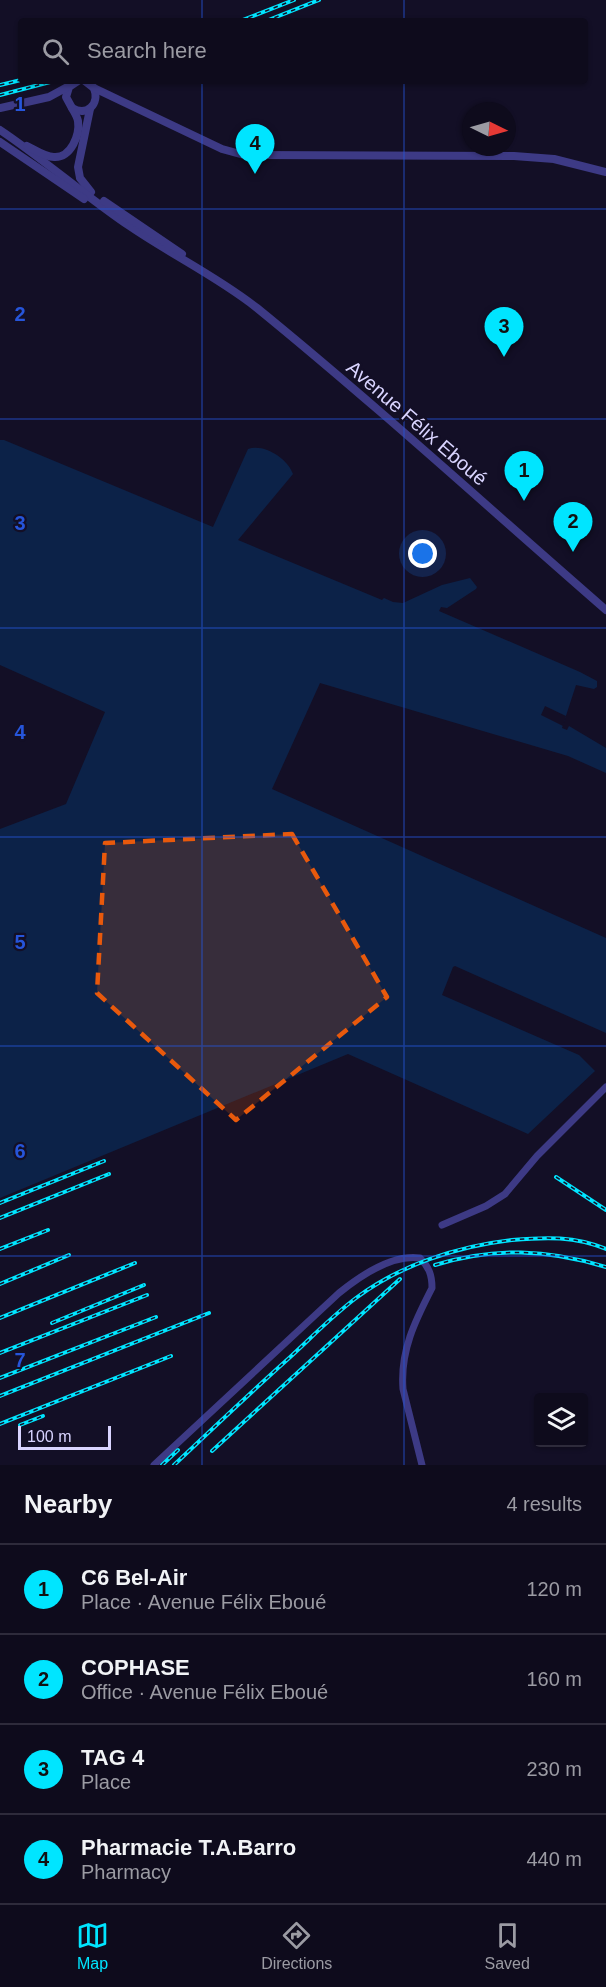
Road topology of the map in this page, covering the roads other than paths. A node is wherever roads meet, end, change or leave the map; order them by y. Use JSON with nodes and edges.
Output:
{"nodes":[{"id":1,"x":73,"y":84,"type":"edge"},
{"id":2,"x":74,"y":84,"type":"edge"},
{"id":3,"x":89,"y":84,"type":"edge"},
{"id":4,"x":94,"y":88,"type":"junction"},
{"id":5,"x":116,"y":96,"type":"junction"},
{"id":6,"x":49,"y":97,"type":"junction"},
{"id":7,"x":70,"y":106,"type":"junction"},
{"id":8,"x":92,"y":107,"type":"junction"},
{"id":9,"x":0,"y":108,"type":"edge"},
{"id":10,"x":3,"y":132,"type":"edge"},
{"id":11,"x":0,"y":142,"type":"edge"},
{"id":12,"x":66,"y":154,"type":"junction"},
{"id":13,"x":43,"y":158,"type":"junction"},
{"id":14,"x":78,"y":166,"type":"junction"},
{"id":15,"x":606,"y":172,"type":"edge"},
{"id":16,"x":64,"y":176,"type":"junction"},
{"id":17,"x":91,"y":192,"type":"junction"},
{"id":18,"x":129,"y":226,"type":"junction"},
{"id":19,"x":199,"y":269,"type":"junction"},
{"id":20,"x":606,"y":610,"type":"edge"},
{"id":21,"x":606,"y":1087,"type":"edge"},
{"id":22,"x":442,"y":1225,"type":"dead end"},
{"id":23,"x":154,"y":1465,"type":"edge"},
{"id":24,"x":422,"y":1465,"type":"edge"}],
"edges":[{"from":1,"to":6,"type":"street"},
{"from":2,"to":7,"type":"street"},
{"from":3,"to":4,"type":"street"},
{"from":4,"to":5,"type":"street"},
{"from":4,"to":8,"type":"street"},
{"from":5,"to":8,"type":"street"},
{"from":5,"to":15,"type":"street"},
{"from":6,"to":7,"type":"street"},
{"from":6,"to":9,"type":"street"},
{"from":7,"to":8,"type":"street"},
{"from":7,"to":12,"type":"street"},
{"from":8,"to":14,"type":"street"},
{"from":10,"to":13,"type":"street","name":"Avenue Félix Eboué"},
{"from":11,"to":18,"type":"street"},
{"from":12,"to":13,"type":"street"},
{"from":12,"to":14,"type":"street"},
{"from":13,"to":16,"type":"street","name":"Avenue Félix Eboué"},
{"from":14,"to":16,"type":"street"},
{"from":14,"to":17,"type":"street"},
{"from":16,"to":17,"type":"street","name":"Avenue Félix Eboué"},
{"from":16,"to":18,"type":"street","name":"Avenue Félix Eboué"},
{"from":17,"to":19,"type":"street","name":"Avenue Félix Eboué"},
{"from":18,"to":19,"type":"street","name":"Avenue Félix Eboué"},
{"from":19,"to":20,"type":"street","name":"Avenue Félix Eboué"},
{"from":21,"to":22,"type":"street"},
{"from":23,"to":24,"type":"street"}]}
